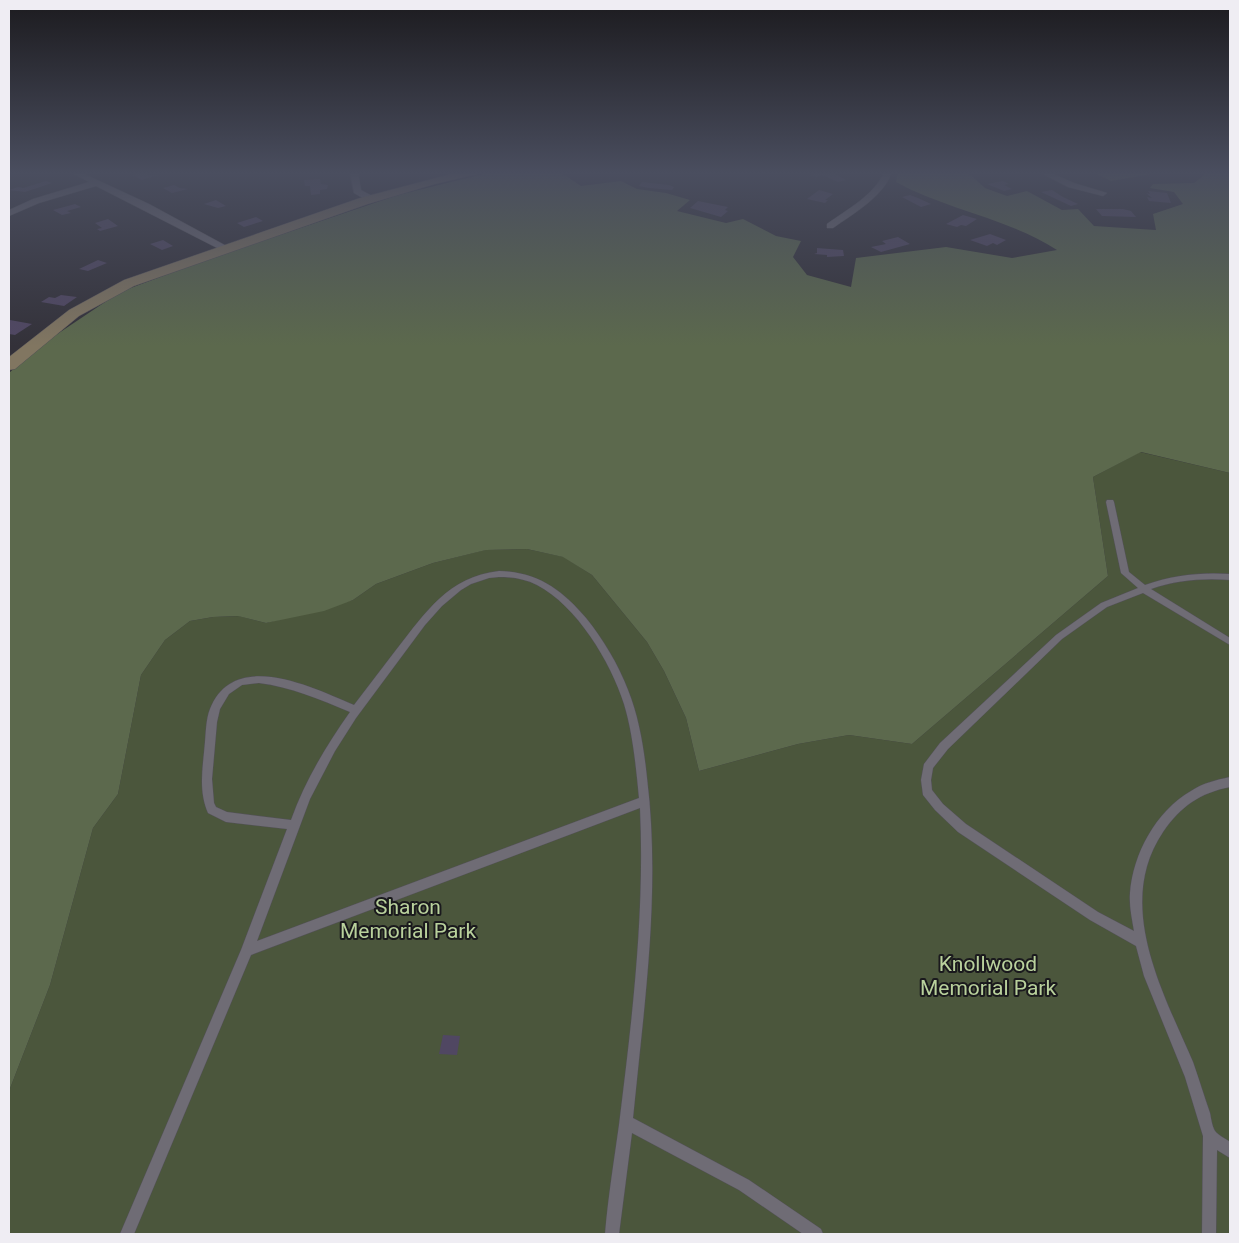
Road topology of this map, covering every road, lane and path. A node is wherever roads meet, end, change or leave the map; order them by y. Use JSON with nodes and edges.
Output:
{"nodes":[{"id":1,"x":191,"y":230,"type":"edge"},
{"id":2,"x":282,"y":230,"type":"edge"},
{"id":3,"x":227,"y":249,"type":"junction"},
{"id":4,"x":9,"y":365,"type":"edge"},
{"id":5,"x":1110,"y":502,"type":"dead end"},
{"id":6,"x":1230,"y":576,"type":"edge"},
{"id":7,"x":1144,"y":589,"type":"junction"},
{"id":8,"x":1230,"y":642,"type":"edge"},
{"id":9,"x":355,"y":710,"type":"junction"},
{"id":10,"x":1230,"y":782,"type":"edge"},
{"id":11,"x":645,"y":801,"type":"junction"},
{"id":12,"x":294,"y":825,"type":"junction"},
{"id":13,"x":1141,"y":942,"type":"junction"},
{"id":14,"x":247,"y":950,"type":"junction"},
{"id":15,"x":626,"y":1122,"type":"junction"},
{"id":16,"x":1210,"y":1136,"type":"junction"},
{"id":17,"x":1230,"y":1152,"type":"edge"},
{"id":18,"x":127,"y":1234,"type":"edge"},
{"id":19,"x":612,"y":1234,"type":"edge"},
{"id":20,"x":816,"y":1234,"type":"edge"},
{"id":21,"x":1209,"y":1234,"type":"edge"}],
"edges":[{"from":1,"to":3,"type":"street"},
{"from":2,"to":3,"type":"main road"},
{"from":3,"to":4,"type":"main road"},
{"from":5,"to":7,"type":"lane"},
{"from":6,"to":7,"type":"lane"},
{"from":7,"to":8,"type":"lane"},
{"from":7,"to":13,"type":"lane"},
{"from":9,"to":11,"type":"lane"},
{"from":9,"to":12,"type":"lane"},
{"from":9,"to":12,"type":"lane"},
{"from":10,"to":13,"type":"lane"},
{"from":11,"to":14,"type":"lane"},
{"from":11,"to":15,"type":"lane"},
{"from":12,"to":14,"type":"lane"},
{"from":13,"to":16,"type":"lane"},
{"from":14,"to":18,"type":"lane"},
{"from":15,"to":19,"type":"lane"},
{"from":15,"to":20,"type":"lane"},
{"from":16,"to":17,"type":"lane"},
{"from":16,"to":21,"type":"lane"}]}
